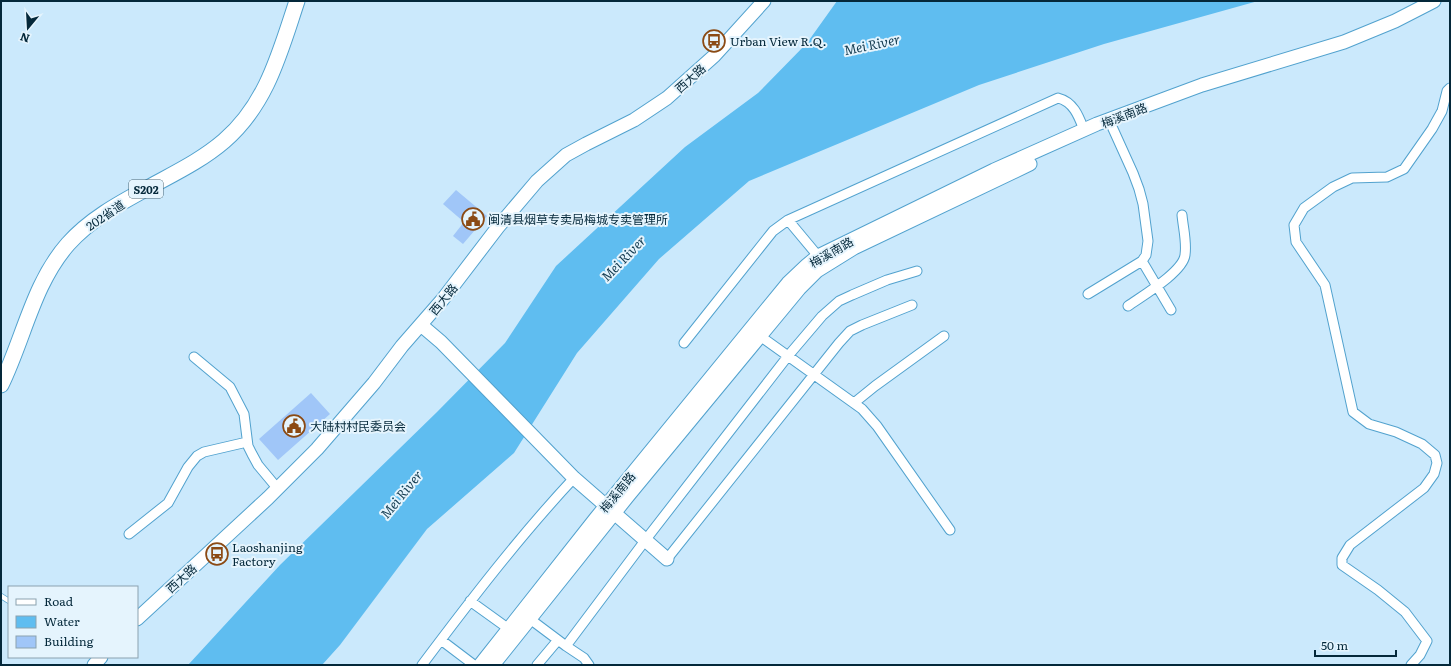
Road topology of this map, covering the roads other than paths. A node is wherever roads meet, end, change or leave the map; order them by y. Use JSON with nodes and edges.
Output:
{"nodes":[{"id":1,"x":297,"y":1,"type":"edge"},
{"id":2,"x":764,"y":1,"type":"edge"},
{"id":3,"x":1434,"y":1,"type":"edge"},
{"id":4,"x":1450,"y":88,"type":"edge"},
{"id":5,"x":1110,"y":123,"type":"junction"},
{"id":6,"x":1084,"y":130,"type":"junction"},
{"id":7,"x":1182,"y":215,"type":"dead end"},
{"id":8,"x":788,"y":220,"type":"junction"},
{"id":9,"x":818,"y":256,"type":"junction"},
{"id":10,"x":1142,"y":261,"type":"junction"},
{"id":11,"x":917,"y":271,"type":"dead end"},
{"id":12,"x":1156,"y":286,"type":"junction"},
{"id":13,"x":1088,"y":294,"type":"dead end"},
{"id":14,"x":912,"y":305,"type":"dead end"},
{"id":15,"x":1128,"y":306,"type":"dead end"},
{"id":16,"x":1170,"y":310,"type":"dead end"},
{"id":17,"x":421,"y":325,"type":"junction"},
{"id":18,"x":760,"y":336,"type":"junction"},
{"id":19,"x":944,"y":336,"type":"dead end"},
{"id":20,"x":684,"y":343,"type":"dead end"},
{"id":21,"x":788,"y":356,"type":"junction"},
{"id":22,"x":194,"y":357,"type":"dead end"},
{"id":23,"x":814,"y":375,"type":"junction"},
{"id":24,"x":1,"y":385,"type":"edge"},
{"id":25,"x":854,"y":403,"type":"junction"},
{"id":26,"x":247,"y":442,"type":"junction"},
{"id":27,"x":574,"y":478,"type":"junction"},
{"id":28,"x":278,"y":489,"type":"junction"},
{"id":29,"x":610,"y":510,"type":"junction"},
{"id":30,"x":950,"y":530,"type":"dead end"},
{"id":31,"x":129,"y":534,"type":"dead end"},
{"id":32,"x":645,"y":540,"type":"junction"},
{"id":33,"x":667,"y":559,"type":"joint"},
{"id":34,"x":470,"y":601,"type":"junction"},
{"id":35,"x":526,"y":616,"type":"junction"},
{"id":36,"x":138,"y":618,"type":"edge"},
{"id":37,"x":509,"y":629,"type":"junction"},
{"id":38,"x":441,"y":640,"type":"junction"},
{"id":39,"x":558,"y":640,"type":"junction"},
{"id":40,"x":566,"y":646,"type":"junction"},
{"id":41,"x":587,"y":664,"type":"edge"},
{"id":42,"x":422,"y":665,"type":"edge"},
{"id":43,"x":474,"y":665,"type":"edge"},
{"id":44,"x":480,"y":665,"type":"edge"},
{"id":45,"x":493,"y":665,"type":"edge"},
{"id":46,"x":537,"y":665,"type":"edge"},
{"id":47,"x":1411,"y":665,"type":"edge"}],
"edges":[{"from":1,"to":24,"type":"main road","name":"202省道","number":"S202"},
{"from":2,"to":17,"type":"main road","name":"西大路"},
{"from":3,"to":5,"type":"main road","name":"梅溪南路"},
{"from":4,"to":47,"type":"street"},
{"from":5,"to":6,"type":"main road","name":"梅溪南路"},
{"from":5,"to":10,"type":"street"},
{"from":5,"to":18,"type":"main road","name":"梅溪南路"},
{"from":6,"to":8,"type":"street"},
{"from":6,"to":9,"type":"main road","name":"梅溪南路"},
{"from":7,"to":12,"type":"street"},
{"from":8,"to":9,"type":"street"},
{"from":8,"to":20,"type":"street"},
{"from":9,"to":29,"type":"main road","name":"梅溪南路"},
{"from":10,"to":12,"type":"street"},
{"from":10,"to":13,"type":"street"},
{"from":11,"to":21,"type":"street"},
{"from":12,"to":15,"type":"street"},
{"from":12,"to":16,"type":"street"},
{"from":14,"to":23,"type":"street"},
{"from":17,"to":27,"type":"main road"},
{"from":17,"to":28,"type":"main road","name":"西大路"},
{"from":18,"to":21,"type":"street"},
{"from":18,"to":29,"type":"main road","name":"梅溪南路"},
{"from":19,"to":25,"type":"street"},
{"from":21,"to":23,"type":"street"},
{"from":21,"to":32,"type":"street"},
{"from":22,"to":26,"type":"street"},
{"from":23,"to":25,"type":"street"},
{"from":23,"to":33,"type":"street"},
{"from":25,"to":30,"type":"street"},
{"from":26,"to":28,"type":"street"},
{"from":26,"to":31,"type":"street"},
{"from":27,"to":29,"type":"main road"},
{"from":27,"to":34,"type":"street"},
{"from":28,"to":36,"type":"main road","name":"西大路"},
{"from":29,"to":32,"type":"main road"},
{"from":29,"to":35,"type":"main road","name":"梅溪南路"},
{"from":32,"to":33,"type":"main road"},
{"from":32,"to":40,"type":"street"},
{"from":34,"to":37,"type":"street"},
{"from":34,"to":38,"type":"street"},
{"from":35,"to":37,"type":"main road","name":"梅溪南路"},
{"from":35,"to":39,"type":"street"},
{"from":35,"to":45,"type":"main road","name":"梅溪南路"},
{"from":37,"to":44,"type":"main road","name":"梅溪南路"},
{"from":38,"to":42,"type":"street"},
{"from":38,"to":43,"type":"street"},
{"from":39,"to":40,"type":"street"},
{"from":39,"to":46,"type":"street"},
{"from":40,"to":41,"type":"street"}]}
